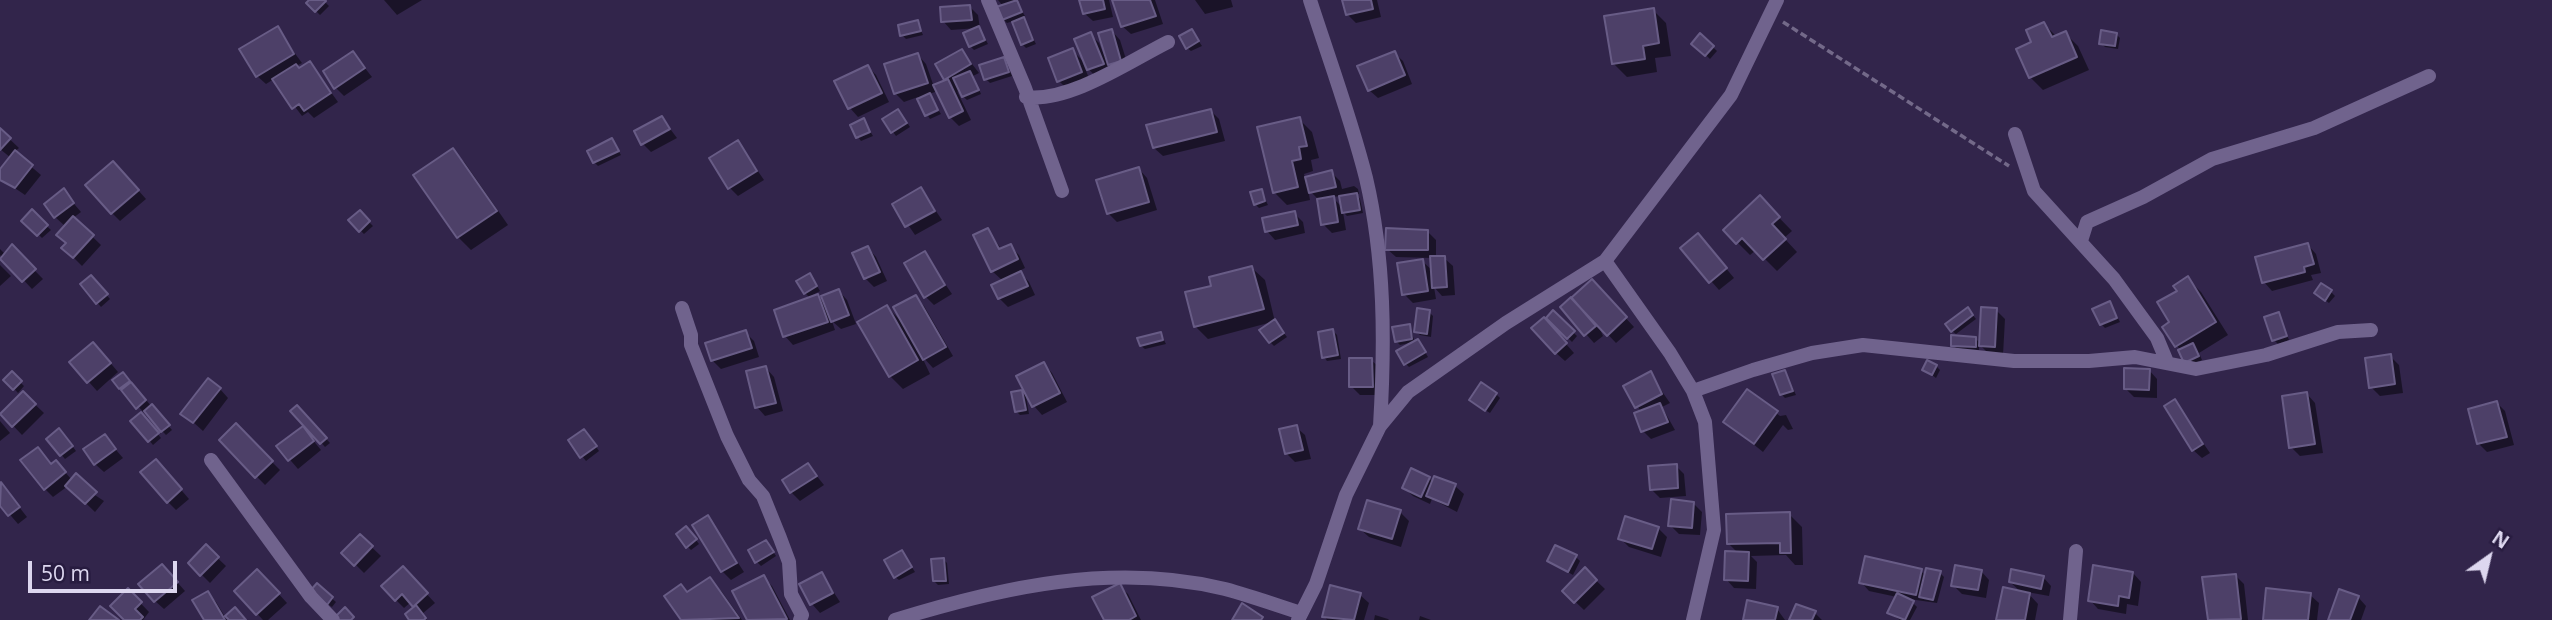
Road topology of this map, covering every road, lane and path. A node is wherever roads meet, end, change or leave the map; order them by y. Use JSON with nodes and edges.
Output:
{"nodes":[{"id":1,"x":988,"y":0,"type":"edge"},
{"id":2,"x":1310,"y":0,"type":"edge"},
{"id":3,"x":1777,"y":0,"type":"edge"},
{"id":4,"x":1778,"y":19,"type":"dead end"},
{"id":5,"x":1168,"y":42,"type":"dead end"},
{"id":6,"x":2429,"y":76,"type":"dead end"},
{"id":7,"x":1026,"y":97,"type":"junction"},
{"id":8,"x":2015,"y":134,"type":"dead end"},
{"id":9,"x":2029,"y":174,"type":"junction"},
{"id":10,"x":1062,"y":191,"type":"dead end"},
{"id":11,"x":2081,"y":241,"type":"junction"},
{"id":12,"x":1605,"y":261,"type":"junction"},
{"id":13,"x":682,"y":308,"type":"dead end"},
{"id":14,"x":2371,"y":330,"type":"dead end"},
{"id":15,"x":2167,"y":362,"type":"junction"},
{"id":16,"x":1693,"y":391,"type":"junction"},
{"id":17,"x":1380,"y":426,"type":"junction"},
{"id":18,"x":211,"y":460,"type":"dead end"},
{"id":19,"x":2076,"y":551,"type":"dead end"},
{"id":20,"x":1300,"y":617,"type":"edge"},
{"id":21,"x":333,"y":620,"type":"edge"},
{"id":22,"x":800,"y":620,"type":"edge"},
{"id":23,"x":895,"y":620,"type":"edge"},
{"id":24,"x":1693,"y":620,"type":"edge"},
{"id":25,"x":2070,"y":620,"type":"edge"}],
"edges":[{"from":1,"to":7,"type":"street"},
{"from":2,"to":17,"type":"street"},
{"from":3,"to":12,"type":"street"},
{"from":4,"to":9,"type":"path"},
{"from":5,"to":7,"type":"street"},
{"from":6,"to":11,"type":"street"},
{"from":7,"to":10,"type":"street"},
{"from":8,"to":9,"type":"street"},
{"from":9,"to":11,"type":"street"},
{"from":11,"to":15,"type":"street"},
{"from":12,"to":16,"type":"street"},
{"from":12,"to":17,"type":"street"},
{"from":13,"to":22,"type":"street"},
{"from":14,"to":15,"type":"street"},
{"from":15,"to":16,"type":"street"},
{"from":16,"to":24,"type":"street"},
{"from":17,"to":20,"type":"street"},
{"from":18,"to":21,"type":"street"},
{"from":19,"to":25,"type":"street"},
{"from":20,"to":23,"type":"street"}]}
